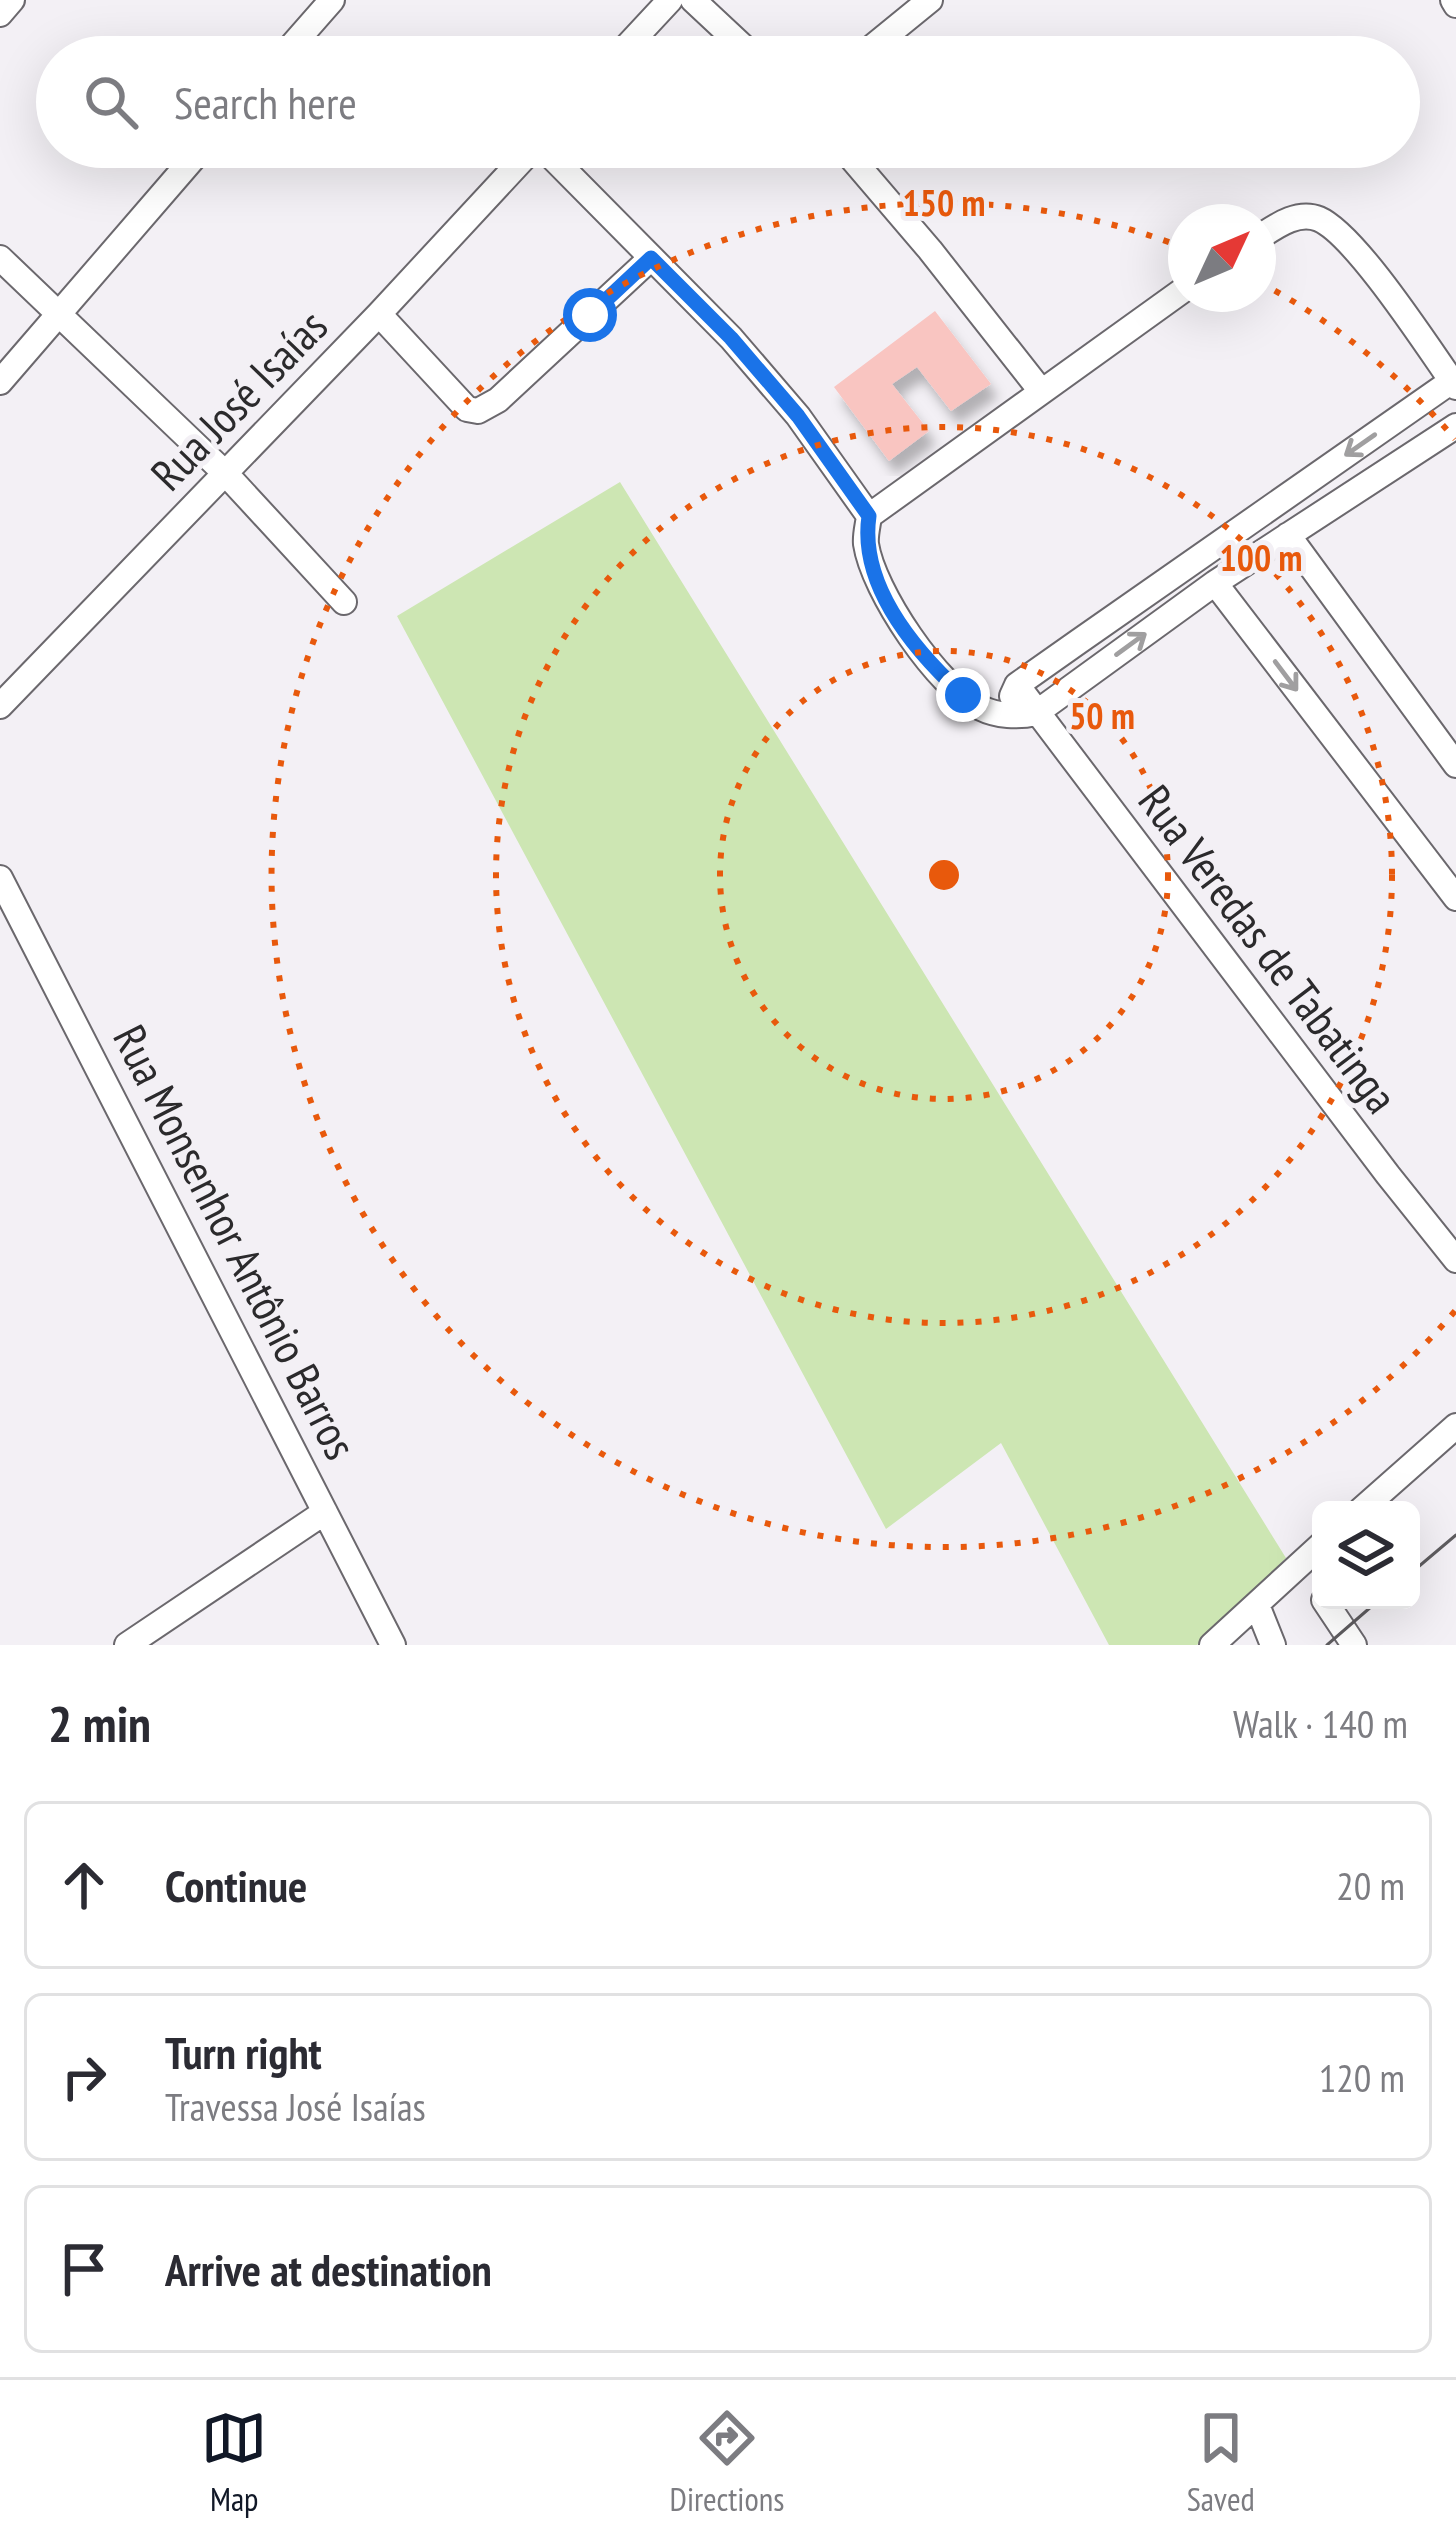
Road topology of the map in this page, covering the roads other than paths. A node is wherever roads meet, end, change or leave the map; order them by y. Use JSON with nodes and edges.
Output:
{"nodes":[{"id":1,"x":12,"y":0,"type":"edge"},
{"id":2,"x":332,"y":0,"type":"edge"},
{"id":3,"x":670,"y":0,"type":"edge"},
{"id":4,"x":693,"y":0,"type":"edge"},
{"id":5,"x":930,"y":0,"type":"edge"},
{"id":6,"x":0,"y":14,"type":"edge"},
{"id":7,"x":300,"y":36,"type":"edge"},
{"id":8,"x":637,"y":36,"type":"edge"},
{"id":9,"x":732,"y":36,"type":"edge"},
{"id":10,"x":886,"y":36,"type":"edge"},
{"id":11,"x":185,"y":168,"type":"edge"},
{"id":12,"x":518,"y":168,"type":"edge"},
{"id":13,"x":559,"y":168,"type":"edge"},
{"id":14,"x":860,"y":168,"type":"edge"},
{"id":15,"x":1276,"y":227,"type":"edge"},
{"id":16,"x":0,"y":258,"type":"edge"},
{"id":17,"x":651,"y":258,"type":"junction"},
{"id":18,"x":1168,"y":302,"type":"edge"},
{"id":19,"x":57,"y":314,"type":"junction"},
{"id":20,"x":379,"y":314,"type":"junction"},
{"id":21,"x":0,"y":382,"type":"edge"},
{"id":22,"x":1454,"y":382,"type":"edge"},
{"id":23,"x":1041,"y":391,"type":"junction"},
{"id":24,"x":1456,"y":426,"type":"edge"},
{"id":25,"x":226,"y":474,"type":"junction"},
{"id":26,"x":869,"y":516,"type":"junction"},
{"id":27,"x":1288,"y":535,"type":"junction"},
{"id":28,"x":1215,"y":583,"type":"junction"},
{"id":29,"x":344,"y":602,"type":"dead end"},
{"id":30,"x":1017,"y":686,"type":"junction"},
{"id":31,"x":0,"y":706,"type":"edge"},
{"id":32,"x":1036,"y":713,"type":"junction"},
{"id":33,"x":1003,"y":714,"type":"junction"},
{"id":34,"x":1456,"y":765,"type":"edge"},
{"id":35,"x":3,"y":891,"type":"edge"},
{"id":36,"x":1456,"y":898,"type":"edge"},
{"id":37,"x":1456,"y":1260,"type":"edge"},
{"id":38,"x":1456,"y":1426,"type":"edge"},
{"id":39,"x":1371,"y":1501,"type":"edge"},
{"id":40,"x":325,"y":1512,"type":"junction"},
{"id":41,"x":1312,"y":1553,"type":"edge"},
{"id":42,"x":1300,"y":1564,"type":"junction"},
{"id":43,"x":1312,"y":1583,"type":"edge"},
{"id":44,"x":1257,"y":1605,"type":"junction"},
{"id":45,"x":1329,"y":1609,"type":"edge"},
{"id":46,"x":127,"y":1645,"type":"edge"},
{"id":47,"x":393,"y":1645,"type":"edge"},
{"id":48,"x":1212,"y":1645,"type":"edge"},
{"id":49,"x":1273,"y":1645,"type":"edge"},
{"id":50,"x":1354,"y":1645,"type":"edge"}],
"edges":[{"from":1,"to":6,"type":"street"},
{"from":2,"to":7,"type":"street"},
{"from":3,"to":8,"type":"street"},
{"from":4,"to":9,"type":"street"},
{"from":5,"to":10,"type":"street"},
{"from":11,"to":19,"type":"street"},
{"from":12,"to":20,"type":"street","name":"Rua José Isaías"},
{"from":13,"to":17,"type":"street"},
{"from":14,"to":23,"type":"street"},
{"from":15,"to":22,"type":"street"},
{"from":16,"to":19,"type":"street"},
{"from":17,"to":20,"type":"street"},
{"from":17,"to":26,"type":"street"},
{"from":18,"to":23,"type":"street"},
{"from":19,"to":21,"type":"street"},
{"from":19,"to":25,"type":"street"},
{"from":20,"to":25,"type":"street","name":"Rua José Isaías"},
{"from":22,"to":30,"type":"street","one_way":true},
{"from":23,"to":26,"type":"street"},
{"from":24,"to":27,"type":"street"},
{"from":25,"to":29,"type":"street"},
{"from":25,"to":31,"type":"street","name":"Rua José Isaías"},
{"from":26,"to":33,"type":"street"},
{"from":27,"to":28,"type":"street"},
{"from":27,"to":34,"type":"street"},
{"from":32,"to":28,"type":"street","one_way":true},
{"from":28,"to":36,"type":"street","one_way":true},
{"from":30,"to":32,"type":"street","name":"Rua Veredas de Tabatinga"},
{"from":30,"to":33,"type":"street"},
{"from":32,"to":33,"type":"street"},
{"from":32,"to":37,"type":"street","name":"Rua Veredas de Tabatinga"},
{"from":35,"to":40,"type":"street","name":"Rua Monsenhor Antônio Barros"},
{"from":38,"to":39,"type":"street"},
{"from":40,"to":46,"type":"street"},
{"from":40,"to":47,"type":"street","name":"Rua Monsenhor Antônio Barros"},
{"from":41,"to":42,"type":"street"},
{"from":42,"to":43,"type":"street"},
{"from":42,"to":44,"type":"street"},
{"from":44,"to":48,"type":"street"},
{"from":44,"to":49,"type":"street"},
{"from":45,"to":50,"type":"street"}]}
